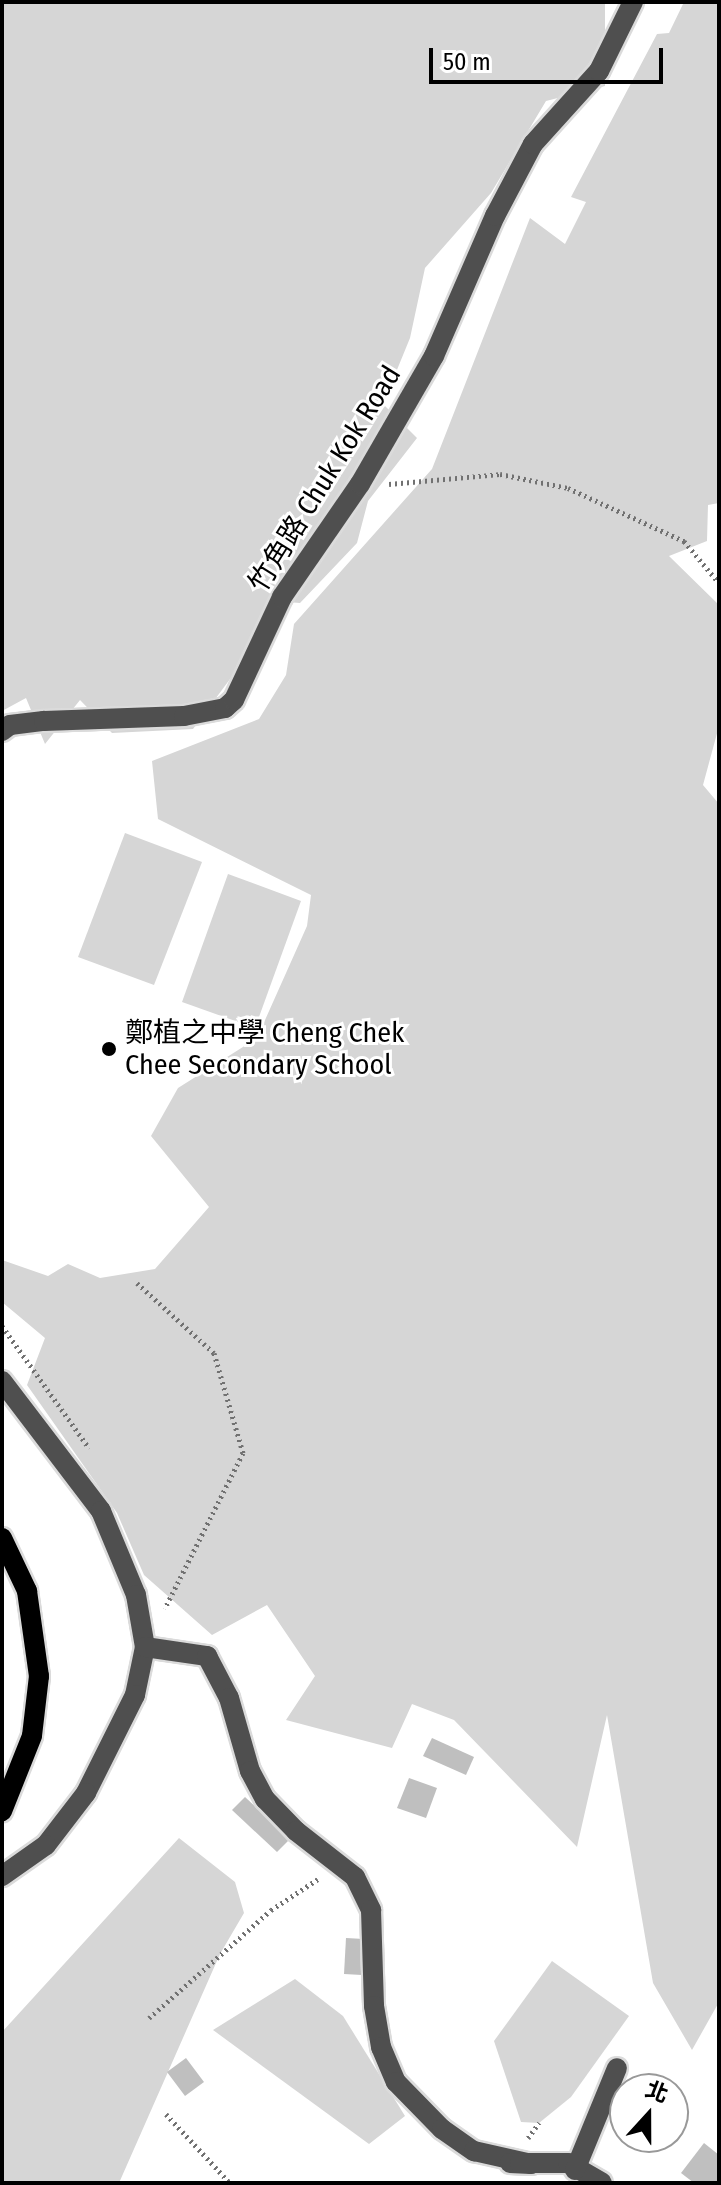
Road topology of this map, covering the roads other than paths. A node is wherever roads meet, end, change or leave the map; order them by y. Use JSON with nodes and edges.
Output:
{"nodes":[{"id":1,"x":633,"y":2,"type":"edge"},
{"id":2,"x":2,"y":731,"type":"edge"},
{"id":3,"x":2,"y":1381,"type":"edge"},
{"id":4,"x":2,"y":1538,"type":"edge"},
{"id":5,"x":145,"y":1647,"type":"junction"},
{"id":6,"x":2,"y":1811,"type":"edge"},
{"id":7,"x":2,"y":1876,"type":"edge"},
{"id":8,"x":617,"y":2068,"type":"dead end"},
{"id":9,"x":575,"y":2170,"type":"junction"},
{"id":10,"x":602,"y":2183,"type":"edge"}],
"edges":[{"from":1,"to":2,"type":"street","name":"竹角路 Chuk Kok Road"},
{"from":3,"to":5,"type":"street"},
{"from":4,"to":6,"type":"main road"},
{"from":5,"to":7,"type":"street"},
{"from":5,"to":9,"type":"street"},
{"from":8,"to":9,"type":"street"},
{"from":9,"to":10,"type":"street"}]}
